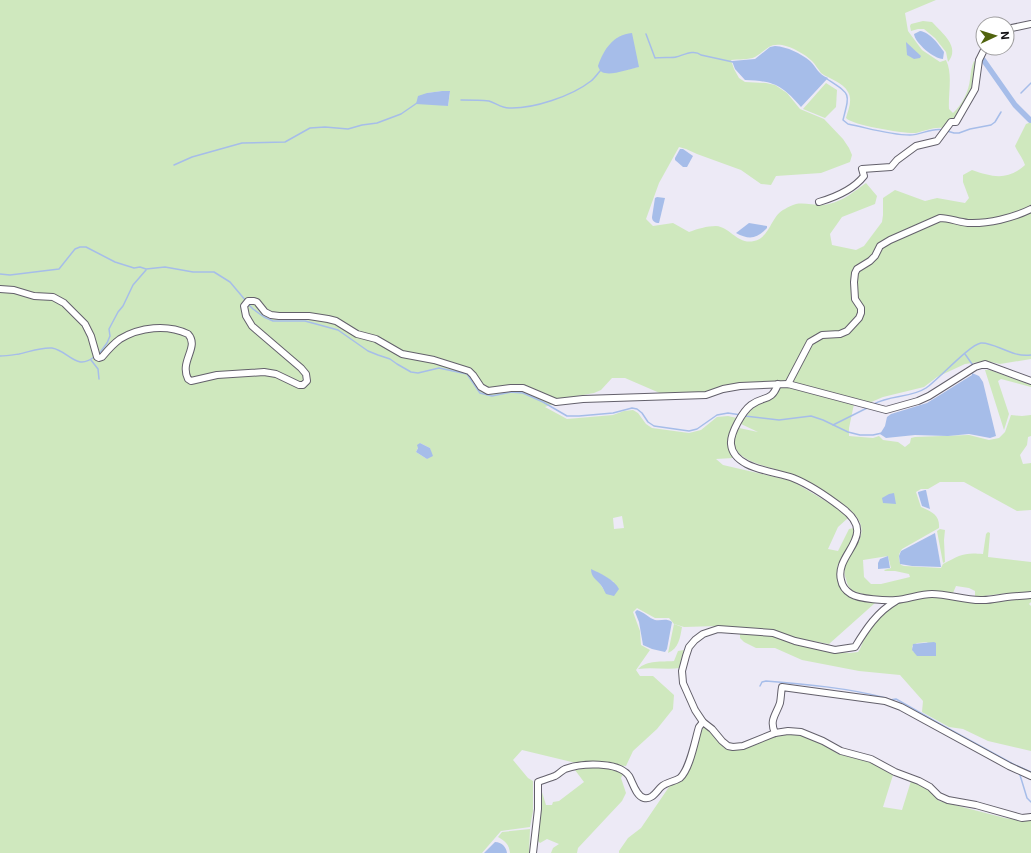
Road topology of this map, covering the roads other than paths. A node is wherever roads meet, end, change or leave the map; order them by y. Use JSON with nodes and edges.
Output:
{"nodes":[{"id":1,"x":1031,"y":24,"type":"edge"},
{"id":2,"x":1015,"y":27,"type":"edge"},
{"id":3,"x":981,"y":56,"type":"edge"},
{"id":4,"x":819,"y":202,"type":"dead end"},
{"id":5,"x":1031,"y":209,"type":"edge"},
{"id":6,"x":0,"y":289,"type":"edge"},
{"id":7,"x":1031,"y":381,"type":"edge"},
{"id":8,"x":778,"y":384,"type":"junction"},
{"id":9,"x":788,"y":384,"type":"junction"},
{"id":10,"x":1031,"y":595,"type":"edge"},
{"id":11,"x":896,"y":601,"type":"junction"},
{"id":12,"x":703,"y":722,"type":"junction"},
{"id":13,"x":775,"y":733,"type":"junction"},
{"id":14,"x":1031,"y":776,"type":"edge"},
{"id":15,"x":1031,"y":817,"type":"edge"},
{"id":16,"x":533,"y":853,"type":"edge"}],
"edges":[{"from":1,"to":2,"type":"street"},
{"from":3,"to":4,"type":"street"},
{"from":5,"to":9,"type":"street"},
{"from":6,"to":8,"type":"street"},
{"from":7,"to":9,"type":"street"},
{"from":8,"to":9,"type":"street"},
{"from":8,"to":11,"type":"street"},
{"from":10,"to":11,"type":"street"},
{"from":11,"to":12,"type":"street"},
{"from":12,"to":13,"type":"street"},
{"from":12,"to":16,"type":"street"},
{"from":13,"to":14,"type":"street"},
{"from":13,"to":15,"type":"street"}]}
